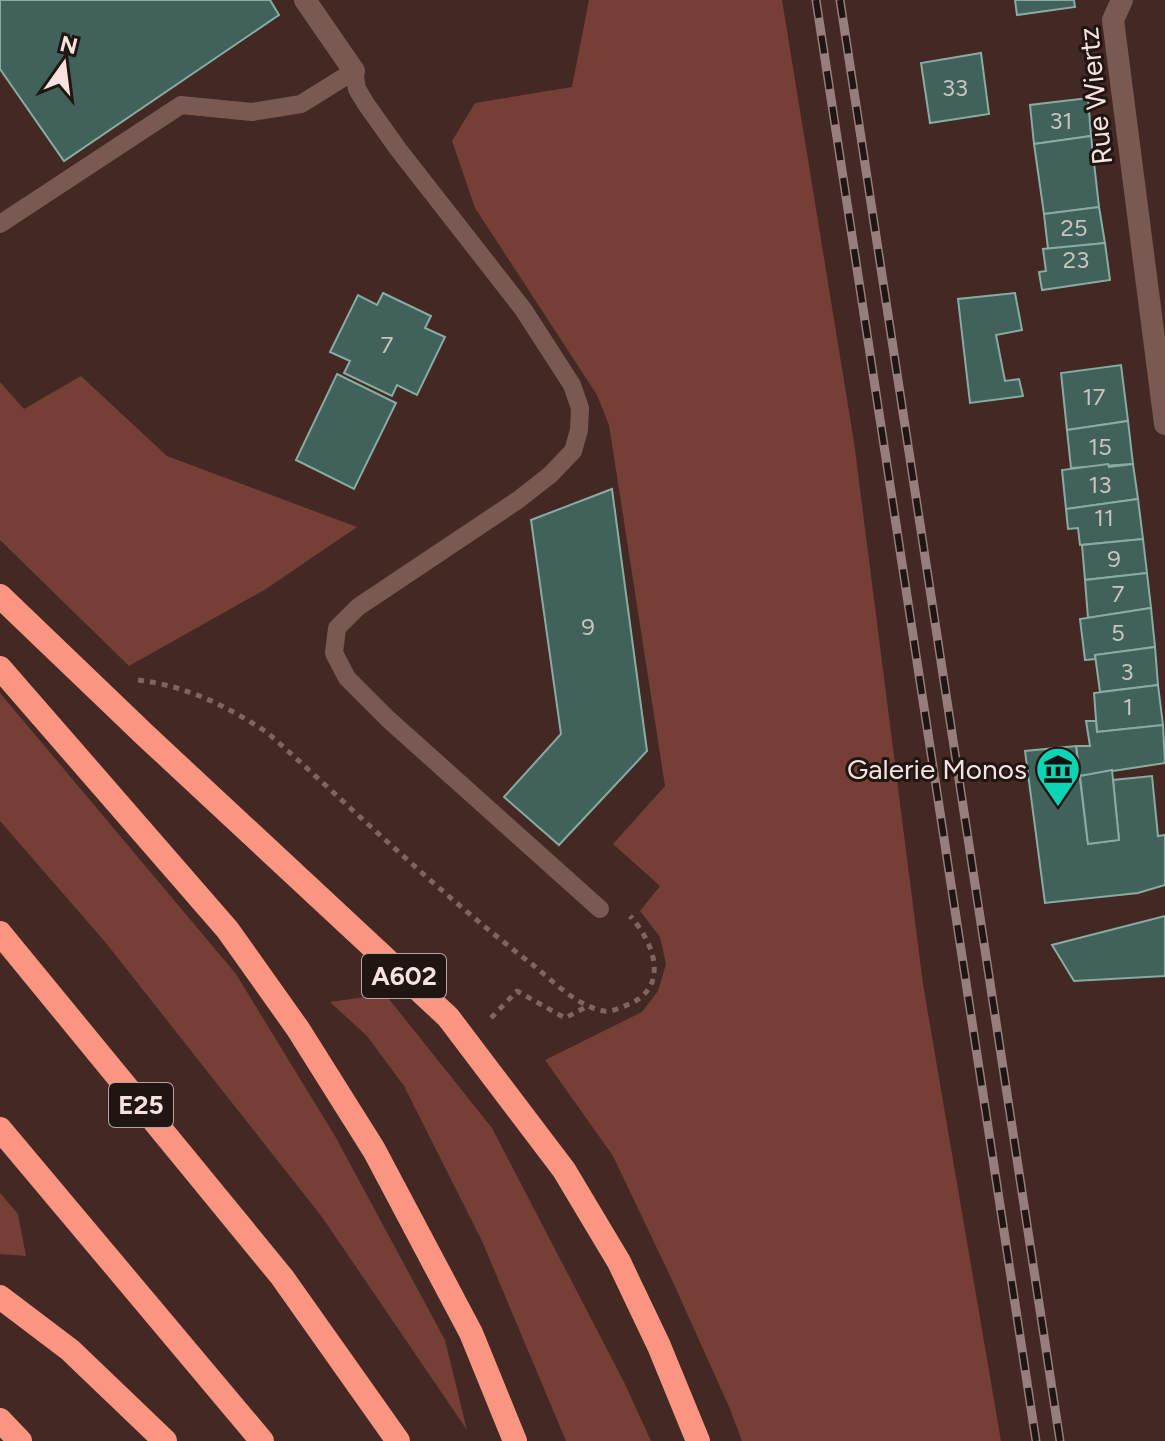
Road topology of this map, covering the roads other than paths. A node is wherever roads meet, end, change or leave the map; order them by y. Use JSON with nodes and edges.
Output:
{"nodes":[{"id":1,"x":305,"y":0,"type":"edge"},
{"id":2,"x":1122,"y":0,"type":"edge"},
{"id":3,"x":354,"y":71,"type":"junction"},
{"id":4,"x":0,"y":224,"type":"edge"},
{"id":5,"x":1165,"y":424,"type":"edge"},
{"id":6,"x":0,"y":596,"type":"edge"},
{"id":7,"x":0,"y":668,"type":"edge"},
{"id":8,"x":600,"y":909,"type":"road end"},
{"id":9,"x":0,"y":933,"type":"edge"},
{"id":10,"x":0,"y":1129,"type":"edge"},
{"id":11,"x":0,"y":1297,"type":"edge"},
{"id":12,"x":0,"y":1420,"type":"edge"},
{"id":13,"x":20,"y":1441,"type":"edge"},
{"id":14,"x":165,"y":1441,"type":"edge"},
{"id":15,"x":262,"y":1441,"type":"edge"},
{"id":16,"x":398,"y":1441,"type":"edge"},
{"id":17,"x":515,"y":1441,"type":"edge"},
{"id":18,"x":698,"y":1441,"type":"edge"}],
"edges":[{"from":1,"to":3,"type":"street"},
{"from":2,"to":5,"type":"street","name":"Rue Wiertz"},
{"from":3,"to":4,"type":"lane"},
{"from":3,"to":8,"type":"lane"},
{"from":6,"to":18,"type":"highway","number":"A602"},
{"from":7,"to":17,"type":"highway"},
{"from":9,"to":16,"type":"highway","number":"E25"},
{"from":10,"to":15,"type":"highway"},
{"from":11,"to":14,"type":"highway"},
{"from":12,"to":13,"type":"highway"}]}
